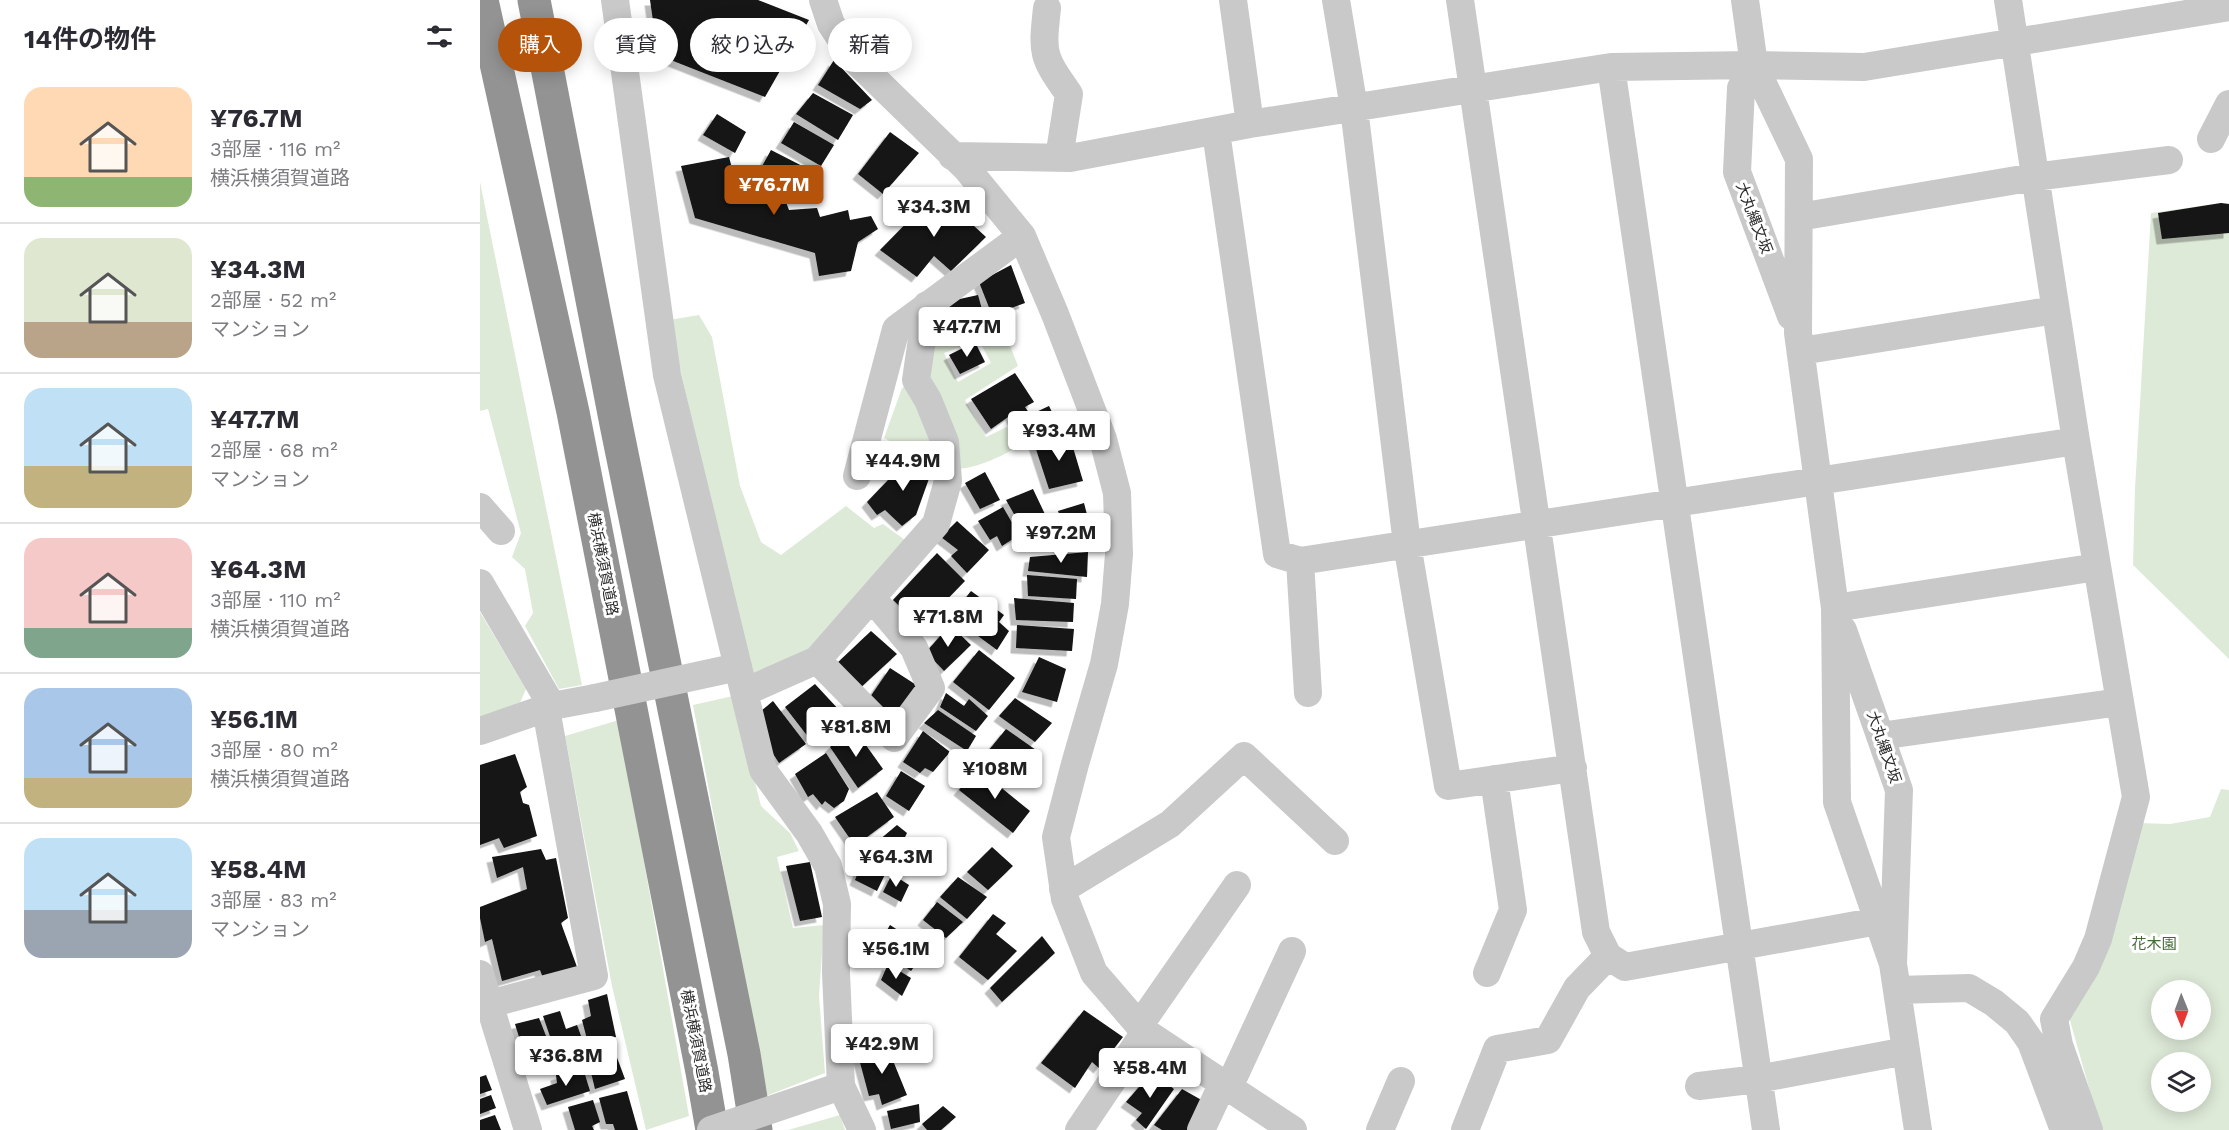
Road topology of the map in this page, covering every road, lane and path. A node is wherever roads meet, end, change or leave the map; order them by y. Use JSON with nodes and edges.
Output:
{"nodes":[{"id":1,"x":482,"y":0,"type":"edge"},
{"id":2,"x":534,"y":0,"type":"edge"},
{"id":3,"x":615,"y":0,"type":"edge"},
{"id":4,"x":823,"y":0,"type":"edge"},
{"id":5,"x":1233,"y":0,"type":"edge"},
{"id":6,"x":1336,"y":0,"type":"edge"},
{"id":7,"x":1460,"y":0,"type":"edge"},
{"id":8,"x":1745,"y":0,"type":"edge"},
{"id":9,"x":2008,"y":0,"type":"edge"},
{"id":10,"x":2229,"y":7,"type":"edge"},
{"id":11,"x":1047,"y":8,"type":"dead end"},
{"id":12,"x":2013,"y":42,"type":"junction"},
{"id":13,"x":1754,"y":65,"type":"junction"},
{"id":14,"x":1611,"y":67,"type":"junction"},
{"id":15,"x":1474,"y":89,"type":"junction"},
{"id":16,"x":2229,"y":104,"type":"edge"},
{"id":17,"x":1354,"y":108,"type":"junction"},
{"id":18,"x":1250,"y":124,"type":"junction"},
{"id":19,"x":1216,"y":132,"type":"junction"},
{"id":20,"x":2211,"y":139,"type":"dead end"},
{"id":21,"x":952,"y":156,"type":"junction"},
{"id":22,"x":1059,"y":158,"type":"junction"},
{"id":23,"x":2169,"y":160,"type":"dead end"},
{"id":24,"x":2034,"y":177,"type":"junction"},
{"id":25,"x":1799,"y":217,"type":"junction"},
{"id":26,"x":1022,"y":236,"type":"junction"},
{"id":27,"x":927,"y":305,"type":"junction"},
{"id":28,"x":2055,"y":310,"type":"junction"},
{"id":29,"x":1799,"y":342,"type":"junction"},
{"id":30,"x":2076,"y":441,"type":"junction"},
{"id":31,"x":857,"y":476,"type":"dead end"},
{"id":32,"x":1818,"y":481,"type":"junction"},
{"id":33,"x":1673,"y":503,"type":"junction"},
{"id":34,"x":480,"y":507,"type":"edge"},
{"id":35,"x":1537,"y":524,"type":"junction"},
{"id":36,"x":501,"y":531,"type":"dead end"},
{"id":37,"x":1407,"y":544,"type":"junction"},
{"id":38,"x":1300,"y":561,"type":"junction"},
{"id":39,"x":2097,"y":567,"type":"junction"},
{"id":40,"x":480,"y":583,"type":"edge"},
{"id":41,"x":872,"y":598,"type":"junction"},
{"id":42,"x":1835,"y":608,"type":"junction"},
{"id":43,"x":817,"y":660,"type":"junction"},
{"id":44,"x":741,"y":679,"type":"junction"},
{"id":45,"x":1308,"y":693,"type":"dead end"},
{"id":46,"x":2120,"y":702,"type":"junction"},
{"id":47,"x":549,"y":708,"type":"junction"},
{"id":48,"x":480,"y":731,"type":"edge"},
{"id":49,"x":1880,"y":736,"type":"junction"},
{"id":50,"x":1573,"y":768,"type":"junction"},
{"id":51,"x":1494,"y":779,"type":"junction"},
{"id":52,"x":1335,"y":841,"type":"dead end"},
{"id":53,"x":1236,"y":885,"type":"dead end"},
{"id":54,"x":1063,"y":889,"type":"junction"},
{"id":55,"x":1878,"y":921,"type":"junction"},
{"id":56,"x":1739,"y":948,"type":"junction"},
{"id":57,"x":1292,"y":951,"type":"dead end"},
{"id":58,"x":1608,"y":956,"type":"junction"},
{"id":59,"x":1487,"y":973,"type":"dead end"},
{"id":60,"x":480,"y":974,"type":"edge"},
{"id":61,"x":1895,"y":977,"type":"junction"},
{"id":62,"x":489,"y":1004,"type":"junction"},
{"id":63,"x":1142,"y":1029,"type":"junction"},
{"id":64,"x":1906,"y":1052,"type":"junction"},
{"id":65,"x":1758,"y":1079,"type":"junction"},
{"id":66,"x":1401,"y":1081,"type":"dead end"},
{"id":67,"x":1226,"y":1085,"type":"junction"},
{"id":68,"x":841,"y":1086,"type":"junction"},
{"id":69,"x":1699,"y":1086,"type":"dead end"},
{"id":70,"x":528,"y":1130,"type":"edge"},
{"id":71,"x":711,"y":1130,"type":"edge"},
{"id":72,"x":756,"y":1130,"type":"edge"},
{"id":73,"x":862,"y":1130,"type":"edge"},
{"id":74,"x":1079,"y":1130,"type":"edge"},
{"id":75,"x":1202,"y":1130,"type":"edge"},
{"id":76,"x":1293,"y":1130,"type":"edge"},
{"id":77,"x":1380,"y":1130,"type":"edge"},
{"id":78,"x":1466,"y":1130,"type":"edge"},
{"id":79,"x":1766,"y":1130,"type":"edge"},
{"id":80,"x":1918,"y":1130,"type":"edge"},
{"id":81,"x":2064,"y":1130,"type":"edge"},
{"id":82,"x":2089,"y":1130,"type":"edge"}],
"edges":[{"from":1,"to":71,"type":"highway","name":"横浜横須賀道路"},
{"from":2,"to":72,"type":"highway"},
{"from":3,"to":44,"type":"street"},
{"from":4,"to":21,"type":"street"},
{"from":5,"to":18,"type":"street"},
{"from":6,"to":17,"type":"street"},
{"from":7,"to":15,"type":"street"},
{"from":8,"to":13,"type":"street","name":"大丸縄文坂"},
{"from":9,"to":12,"type":"street"},
{"from":10,"to":12,"type":"street"},
{"from":11,"to":22,"type":"street"},
{"from":12,"to":13,"type":"street"},
{"from":12,"to":24,"type":"street"},
{"from":13,"to":14,"type":"street"},
{"from":13,"to":25,"type":"street","name":"大丸縄文坂"},
{"from":13,"to":29,"type":"street","name":"大丸縄文坂"},
{"from":14,"to":15,"type":"street"},
{"from":14,"to":33,"type":"street"},
{"from":15,"to":17,"type":"street"},
{"from":15,"to":35,"type":"street"},
{"from":16,"to":20,"type":"street"},
{"from":17,"to":18,"type":"street"},
{"from":17,"to":37,"type":"street"},
{"from":18,"to":19,"type":"street"},
{"from":19,"to":22,"type":"street"},
{"from":19,"to":38,"type":"street"},
{"from":21,"to":22,"type":"street"},
{"from":21,"to":26,"type":"street"},
{"from":23,"to":24,"type":"street"},
{"from":24,"to":25,"type":"street"},
{"from":24,"to":28,"type":"street"},
{"from":25,"to":29,"type":"street","name":"大丸縄文坂"},
{"from":26,"to":27,"type":"street"},
{"from":26,"to":54,"type":"street"},
{"from":27,"to":31,"type":"street"},
{"from":27,"to":41,"type":"street"},
{"from":28,"to":29,"type":"street"},
{"from":28,"to":30,"type":"street"},
{"from":29,"to":32,"type":"street","name":"大丸縄文坂"},
{"from":30,"to":32,"type":"street"},
{"from":30,"to":39,"type":"street"},
{"from":32,"to":33,"type":"street"},
{"from":32,"to":42,"type":"street","name":"大丸縄文坂"},
{"from":33,"to":35,"type":"street"},
{"from":33,"to":56,"type":"street"},
{"from":34,"to":36,"type":"street"},
{"from":35,"to":37,"type":"street"},
{"from":35,"to":50,"type":"street"},
{"from":37,"to":38,"type":"street"},
{"from":37,"to":51,"type":"street"},
{"from":38,"to":45,"type":"street"},
{"from":39,"to":42,"type":"street"},
{"from":39,"to":46,"type":"street"},
{"from":40,"to":47,"type":"street"},
{"from":41,"to":43,"type":"street"},
{"from":41,"to":43,"type":"street"},
{"from":42,"to":49,"type":"street","name":"大丸縄文坂"},
{"from":42,"to":55,"type":"street","name":"大丸縄文坂"},
{"from":43,"to":44,"type":"street"},
{"from":44,"to":47,"type":"street","bridge":true},
{"from":44,"to":68,"type":"street"},
{"from":46,"to":49,"type":"street"},
{"from":46,"to":82,"type":"street"},
{"from":47,"to":48,"type":"street"},
{"from":47,"to":62,"type":"street"},
{"from":49,"to":61,"type":"street","name":"大丸縄文坂"},
{"from":50,"to":51,"type":"street"},
{"from":50,"to":58,"type":"street"},
{"from":51,"to":59,"type":"street"},
{"from":52,"to":54,"type":"street"},
{"from":53,"to":63,"type":"street"},
{"from":54,"to":63,"type":"street"},
{"from":55,"to":56,"type":"street"},
{"from":55,"to":61,"type":"street","name":"大丸縄文坂"},
{"from":56,"to":58,"type":"street"},
{"from":56,"to":65,"type":"street"},
{"from":57,"to":67,"type":"street"},
{"from":58,"to":78,"type":"street"},
{"from":60,"to":62,"type":"street"},
{"from":61,"to":64,"type":"street","name":"大丸縄文坂"},
{"from":61,"to":81,"type":"street"},
{"from":62,"to":70,"type":"street"},
{"from":63,"to":67,"type":"street"},
{"from":63,"to":74,"type":"street"},
{"from":64,"to":65,"type":"street"},
{"from":64,"to":80,"type":"street","name":"大丸縄文坂"},
{"from":65,"to":69,"type":"street"},
{"from":65,"to":79,"type":"street"},
{"from":66,"to":77,"type":"street"},
{"from":67,"to":75,"type":"street"},
{"from":67,"to":76,"type":"street"},
{"from":68,"to":71,"type":"street","bridge":true},
{"from":68,"to":73,"type":"street"}]}
